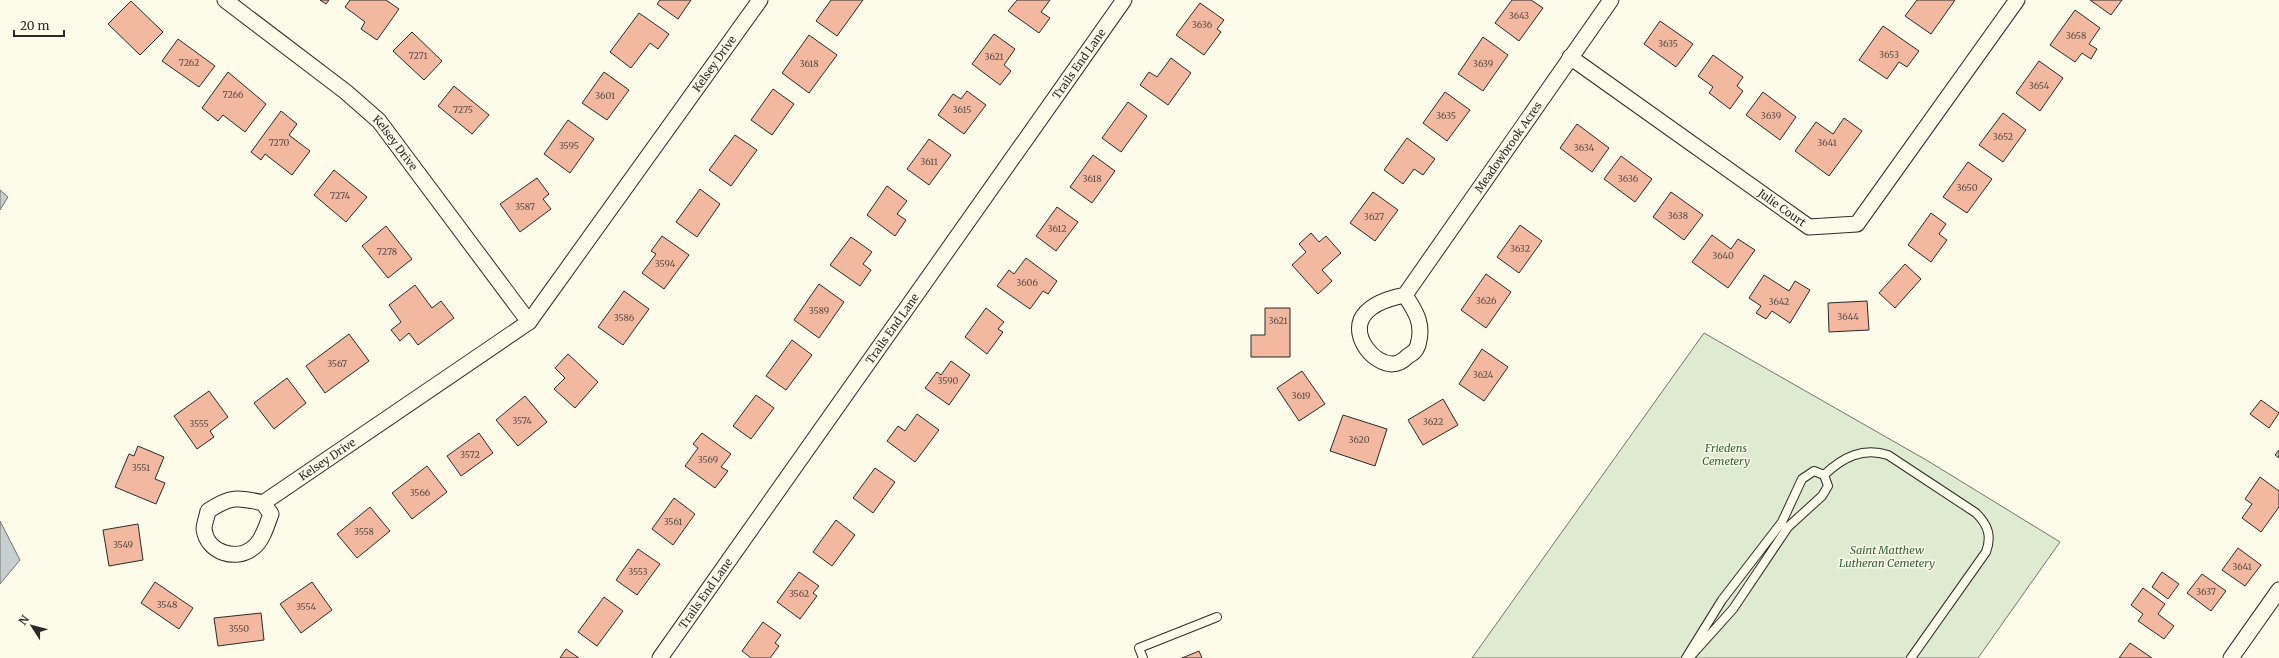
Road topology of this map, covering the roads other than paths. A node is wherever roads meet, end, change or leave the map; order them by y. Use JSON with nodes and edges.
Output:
{"nodes":[{"id":1,"x":225,"y":0,"type":"edge"},
{"id":2,"x":760,"y":0,"type":"edge"},
{"id":3,"x":1124,"y":0,"type":"edge"},
{"id":4,"x":1611,"y":0,"type":"edge"},
{"id":5,"x":2017,"y":0,"type":"edge"},
{"id":6,"x":1570,"y":57,"type":"junction"},
{"id":7,"x":1404,"y":295,"type":"junction"},
{"id":8,"x":529,"y":322,"type":"junction"},
{"id":9,"x":1824,"y":475,"type":"junction"},
{"id":10,"x":263,"y":503,"type":"junction"},
{"id":11,"x":2279,"y":590,"type":"edge"},
{"id":12,"x":1217,"y":617,"type":"dead end"},
{"id":13,"x":660,"y":658,"type":"edge"},
{"id":14,"x":1143,"y":658,"type":"edge"},
{"id":15,"x":1686,"y":658,"type":"edge"},
{"id":16,"x":1689,"y":658,"type":"edge"},
{"id":17,"x":1911,"y":658,"type":"edge"},
{"id":18,"x":2231,"y":658,"type":"edge"}],
"edges":[{"from":1,"to":8,"type":"street","name":"Kelsey Drive"},
{"from":2,"to":8,"type":"street","name":"Kelsey Drive"},
{"from":3,"to":13,"type":"street","name":"Trails End Lane"},
{"from":4,"to":6,"type":"street","name":"Meadowbrook Acres"},
{"from":5,"to":6,"type":"street","name":"Julie Court"},
{"from":6,"to":7,"type":"street","name":"Meadowbrook Acres"},
{"from":7,"to":7,"type":"street"},
{"from":8,"to":10,"type":"street","name":"Kelsey Drive"},
{"from":9,"to":15,"type":"lane"},
{"from":9,"to":16,"type":"lane"},
{"from":9,"to":17,"type":"lane"},
{"from":10,"to":10,"type":"street"},
{"from":11,"to":18,"type":"street"},
{"from":12,"to":14,"type":"lane"}]}
